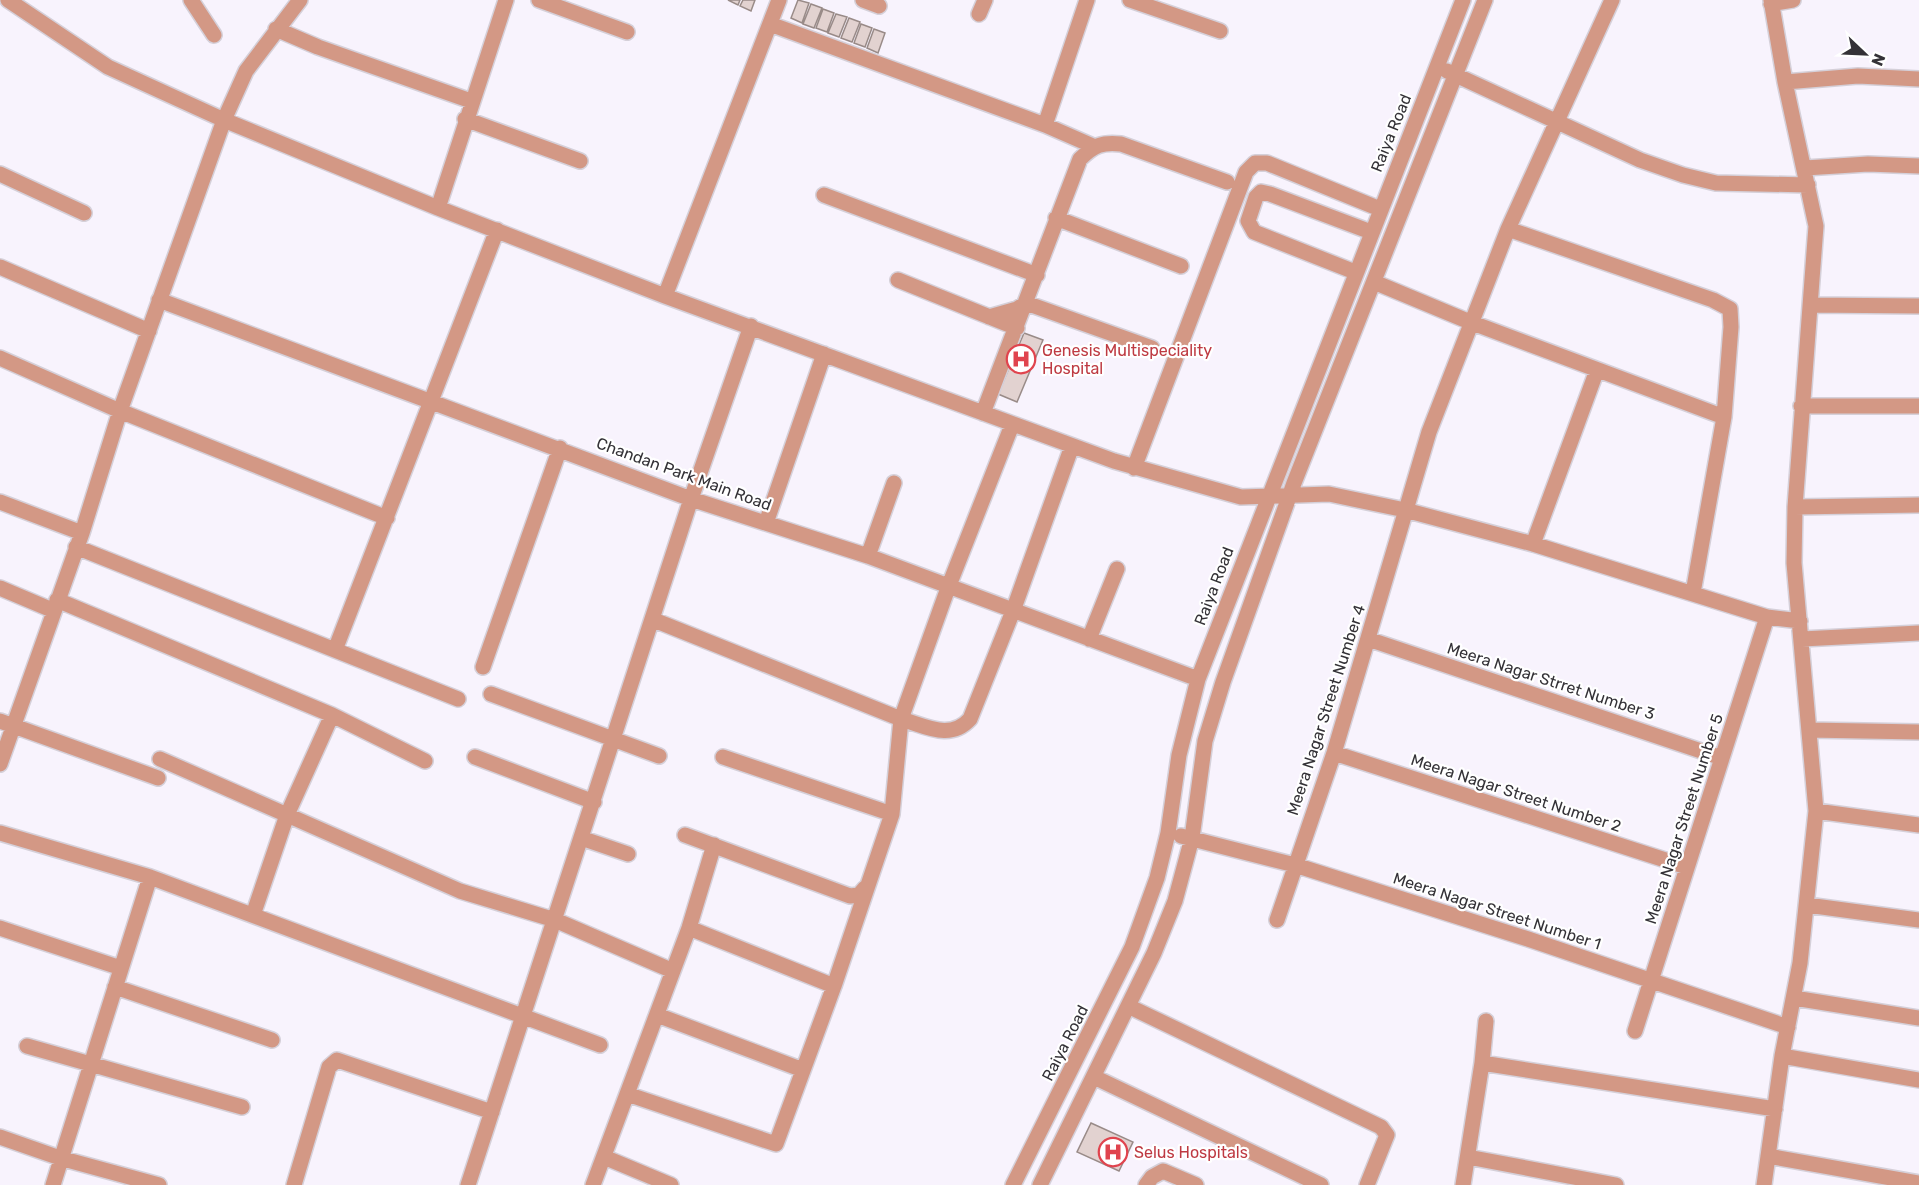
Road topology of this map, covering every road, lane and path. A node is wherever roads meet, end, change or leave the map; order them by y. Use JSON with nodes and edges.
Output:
{"nodes":[{"id":1,"x":8,"y":0,"type":"edge"},
{"id":2,"x":191,"y":0,"type":"edge"},
{"id":3,"x":300,"y":0,"type":"edge"},
{"id":4,"x":506,"y":0,"type":"edge"},
{"id":5,"x":539,"y":0,"type":"edge"},
{"id":6,"x":779,"y":0,"type":"edge"},
{"id":7,"x":863,"y":0,"type":"edge"},
{"id":8,"x":1087,"y":0,"type":"edge"},
{"id":9,"x":1130,"y":0,"type":"edge"},
{"id":10,"x":1463,"y":0,"type":"edge"},
{"id":11,"x":1485,"y":0,"type":"edge"},
{"id":12,"x":1612,"y":0,"type":"edge"},
{"id":13,"x":1793,"y":0,"type":"edge"},
{"id":14,"x":1771,"y":2,"type":"edge"},
{"id":15,"x":879,"y":6,"type":"dead end"},
{"id":16,"x":770,"y":24,"type":"junction"},
{"id":17,"x":276,"y":29,"type":"junction"},
{"id":18,"x":1220,"y":31,"type":"dead end"},
{"id":19,"x":627,"y":32,"type":"dead end"},
{"id":20,"x":214,"y":35,"type":"dead end"},
{"id":21,"x":1438,"y":66,"type":"junction"},
{"id":22,"x":1456,"y":76,"type":"junction"},
{"id":23,"x":1919,"y":79,"type":"edge"},
{"id":24,"x":1785,"y":82,"type":"junction"},
{"id":25,"x":471,"y":101,"type":"junction"},
{"id":26,"x":465,"y":119,"type":"junction"},
{"id":27,"x":224,"y":120,"type":"junction"},
{"id":28,"x":1555,"y":122,"type":"junction"},
{"id":29,"x":1045,"y":125,"type":"junction"},
{"id":30,"x":1093,"y":146,"type":"junction"},
{"id":31,"x":580,"y":161,"type":"dead end"},
{"id":32,"x":1919,"y":166,"type":"edge"},
{"id":33,"x":1805,"y":168,"type":"junction"},
{"id":34,"x":0,"y":174,"type":"edge"},
{"id":35,"x":1227,"y":182,"type":"dead end"},
{"id":36,"x":1808,"y":185,"type":"junction"},
{"id":37,"x":824,"y":195,"type":"dead end"},
{"id":38,"x":438,"y":208,"type":"junction"},
{"id":39,"x":1380,"y":208,"type":"junction"},
{"id":40,"x":84,"y":213,"type":"dead end"},
{"id":41,"x":1056,"y":218,"type":"junction"},
{"id":42,"x":1508,"y":229,"type":"junction"},
{"id":43,"x":497,"y":230,"type":"junction"},
{"id":44,"x":1371,"y":232,"type":"junction"},
{"id":45,"x":1181,"y":266,"type":"dead end"},
{"id":46,"x":0,"y":267,"type":"edge"},
{"id":47,"x":1355,"y":272,"type":"junction"},
{"id":48,"x":1037,"y":275,"type":"junction"},
{"id":49,"x":898,"y":280,"type":"dead end"},
{"id":50,"x":1374,"y":282,"type":"junction"},
{"id":51,"x":665,"y":296,"type":"junction"},
{"id":52,"x":159,"y":300,"type":"junction"},
{"id":53,"x":1026,"y":303,"type":"junction"},
{"id":54,"x":1811,"y":305,"type":"junction"},
{"id":55,"x":1919,"y":306,"type":"edge"},
{"id":56,"x":989,"y":317,"type":"junction"},
{"id":57,"x":1470,"y":322,"type":"junction"},
{"id":58,"x":751,"y":326,"type":"junction"},
{"id":59,"x":1017,"y":328,"type":"junction"},
{"id":60,"x":149,"y":332,"type":"junction"},
{"id":61,"x":1152,"y":348,"type":"dead end"},
{"id":62,"x":824,"y":354,"type":"junction"},
{"id":63,"x":0,"y":358,"type":"edge"},
{"id":64,"x":1597,"y":370,"type":"junction"},
{"id":65,"x":430,"y":402,"type":"junction"},
{"id":66,"x":1802,"y":406,"type":"junction"},
{"id":67,"x":1919,"y":406,"type":"edge"},
{"id":68,"x":120,"y":411,"type":"junction"},
{"id":69,"x":987,"y":414,"type":"junction"},
{"id":70,"x":1724,"y":417,"type":"junction"},
{"id":71,"x":1012,"y":424,"type":"junction"},
{"id":72,"x":1072,"y":446,"type":"junction"},
{"id":73,"x":560,"y":448,"type":"junction"},
{"id":74,"x":1001,"y":454,"type":"junction"},
{"id":75,"x":1134,"y":468,"type":"junction"},
{"id":76,"x":894,"y":483,"type":"dead end"},
{"id":77,"x":1290,"y":496,"type":"junction"},
{"id":78,"x":1268,"y":498,"type":"junction"},
{"id":79,"x":692,"y":499,"type":"junction"},
{"id":80,"x":0,"y":502,"type":"edge"},
{"id":81,"x":1919,"y":505,"type":"edge"},
{"id":82,"x":1794,"y":507,"type":"junction"},
{"id":83,"x":1405,"y":510,"type":"junction"},
{"id":84,"x":387,"y":518,"type":"junction"},
{"id":85,"x":766,"y":523,"type":"junction"},
{"id":86,"x":79,"y":540,"type":"junction"},
{"id":87,"x":1533,"y":544,"type":"junction"},
{"id":88,"x":868,"y":556,"type":"junction"},
{"id":89,"x":1118,"y":569,"type":"dead end"},
{"id":90,"x":0,"y":588,"type":"edge"},
{"id":91,"x":948,"y":588,"type":"junction"},
{"id":92,"x":1693,"y":593,"type":"junction"},
{"id":93,"x":55,"y":605,"type":"junction"},
{"id":94,"x":1013,"y":611,"type":"junction"},
{"id":95,"x":1767,"y":617,"type":"junction"},
{"id":96,"x":654,"y":620,"type":"junction"},
{"id":97,"x":1800,"y":621,"type":"junction"},
{"id":98,"x":1919,"y":633,"type":"edge"},
{"id":99,"x":1089,"y":639,"type":"junction"},
{"id":100,"x":1368,"y":639,"type":"junction"},
{"id":101,"x":1802,"y":639,"type":"junction"},
{"id":102,"x":335,"y":650,"type":"junction"},
{"id":103,"x":483,"y":667,"type":"dead end"},
{"id":104,"x":1198,"y":679,"type":"junction"},
{"id":105,"x":491,"y":694,"type":"dead end"},
{"id":106,"x":458,"y":699,"type":"dead end"},
{"id":107,"x":332,"y":716,"type":"junction"},
{"id":108,"x":901,"y":719,"type":"junction"},
{"id":109,"x":6,"y":723,"type":"edge"},
{"id":110,"x":1809,"y":730,"type":"junction"},
{"id":111,"x":1919,"y":732,"type":"edge"},
{"id":112,"x":614,"y":739,"type":"junction"},
{"id":113,"x":1334,"y":753,"type":"junction"},
{"id":114,"x":659,"y":756,"type":"dead end"},
{"id":115,"x":475,"y":757,"type":"dead end"},
{"id":116,"x":723,"y":757,"type":"dead end"},
{"id":117,"x":1722,"y":758,"type":"junction"},
{"id":118,"x":160,"y":759,"type":"dead end"},
{"id":119,"x":425,"y":761,"type":"dead end"},
{"id":120,"x":0,"y":764,"type":"edge"},
{"id":121,"x":158,"y":778,"type":"dead end"},
{"id":122,"x":594,"y":802,"type":"junction"},
{"id":123,"x":1816,"y":811,"type":"junction"},
{"id":124,"x":892,"y":814,"type":"junction"},
{"id":125,"x":287,"y":815,"type":"junction"},
{"id":126,"x":1919,"y":825,"type":"edge"},
{"id":127,"x":0,"y":833,"type":"edge"},
{"id":128,"x":1168,"y":833,"type":"junction"},
{"id":129,"x":685,"y":835,"type":"dead end"},
{"id":130,"x":581,"y":838,"type":"junction"},
{"id":131,"x":1192,"y":838,"type":"junction"},
{"id":132,"x":714,"y":845,"type":"junction"},
{"id":133,"x":628,"y":854,"type":"dead end"},
{"id":134,"x":1295,"y":865,"type":"junction"},
{"id":135,"x":1687,"y":867,"type":"junction"},
{"id":136,"x":150,"y":877,"type":"junction"},
{"id":137,"x":865,"y":888,"type":"junction"},
{"id":138,"x":1807,"y":905,"type":"junction"},
{"id":139,"x":253,"y":915,"type":"junction"},
{"id":140,"x":555,"y":920,"type":"junction"},
{"id":141,"x":1277,"y":920,"type":"dead end"},
{"id":142,"x":1919,"y":920,"type":"edge"},
{"id":143,"x":0,"y":928,"type":"edge"},
{"id":144,"x":689,"y":928,"type":"junction"},
{"id":145,"x":122,"y":968,"type":"junction"},
{"id":146,"x":673,"y":971,"type":"junction"},
{"id":147,"x":1651,"y":981,"type":"junction"},
{"id":148,"x":834,"y":986,"type":"junction"},
{"id":149,"x":115,"y":987,"type":"junction"},
{"id":150,"x":1794,"y":999,"type":"junction"},
{"id":151,"x":1128,"y":1006,"type":"junction"},
{"id":152,"x":657,"y":1015,"type":"junction"},
{"id":153,"x":523,"y":1018,"type":"junction"},
{"id":154,"x":1919,"y":1018,"type":"edge"},
{"id":155,"x":1486,"y":1021,"type":"dead end"},
{"id":156,"x":1788,"y":1027,"type":"junction"},
{"id":157,"x":1635,"y":1031,"type":"dead end"},
{"id":158,"x":272,"y":1040,"type":"dead end"},
{"id":159,"x":600,"y":1045,"type":"dead end"},
{"id":160,"x":27,"y":1046,"type":"dead end"},
{"id":161,"x":1782,"y":1056,"type":"junction"},
{"id":162,"x":1482,"y":1063,"type":"junction"},
{"id":163,"x":92,"y":1064,"type":"junction"},
{"id":164,"x":804,"y":1070,"type":"junction"},
{"id":165,"x":1094,"y":1077,"type":"junction"},
{"id":166,"x":1919,"y":1080,"type":"edge"},
{"id":167,"x":627,"y":1094,"type":"junction"},
{"id":168,"x":242,"y":1107,"type":"dead end"},
{"id":169,"x":1775,"y":1109,"type":"junction"},
{"id":170,"x":492,"y":1112,"type":"junction"},
{"id":171,"x":0,"y":1137,"type":"edge"},
{"id":172,"x":1768,"y":1156,"type":"junction"},
{"id":173,"x":604,"y":1157,"type":"junction"},
{"id":174,"x":1468,"y":1157,"type":"junction"},
{"id":175,"x":60,"y":1158,"type":"junction"},
{"id":176,"x":1919,"y":1183,"type":"edge"},
{"id":177,"x":53,"y":1185,"type":"edge"},
{"id":178,"x":159,"y":1185,"type":"edge"},
{"id":179,"x":294,"y":1185,"type":"edge"},
{"id":180,"x":468,"y":1185,"type":"edge"},
{"id":181,"x":594,"y":1185,"type":"edge"},
{"id":182,"x":671,"y":1185,"type":"edge"},
{"id":183,"x":1013,"y":1185,"type":"edge"},
{"id":184,"x":1040,"y":1185,"type":"edge"},
{"id":185,"x":1146,"y":1185,"type":"edge"},
{"id":186,"x":1196,"y":1185,"type":"edge"},
{"id":187,"x":1321,"y":1185,"type":"edge"},
{"id":188,"x":1366,"y":1185,"type":"edge"},
{"id":189,"x":1463,"y":1185,"type":"edge"},
{"id":190,"x":1616,"y":1185,"type":"edge"},
{"id":191,"x":1764,"y":1185,"type":"edge"}],
"edges":[{"from":1,"to":27,"type":"street"},
{"from":2,"to":20,"type":"street"},
{"from":3,"to":17,"type":"street"},
{"from":4,"to":25,"type":"street"},
{"from":5,"to":19,"type":"street"},
{"from":6,"to":16,"type":"street"},
{"from":7,"to":15,"type":"street"},
{"from":8,"to":29,"type":"street"},
{"from":9,"to":18,"type":"street"},
{"from":10,"to":21,"type":"street","name":"Raiya Road"},
{"from":11,"to":22,"type":"street"},
{"from":12,"to":28,"type":"street","name":"Meera Nagar Street Number 4"},
{"from":13,"to":14,"type":"street"},
{"from":14,"to":24,"type":"street"},
{"from":16,"to":29,"type":"street"},
{"from":16,"to":51,"type":"street"},
{"from":17,"to":25,"type":"street"},
{"from":17,"to":27,"type":"street"},
{"from":21,"to":22,"type":"street"},
{"from":21,"to":39,"type":"street","name":"Raiya Road"},
{"from":22,"to":28,"type":"street"},
{"from":22,"to":50,"type":"street"},
{"from":23,"to":24,"type":"street"},
{"from":24,"to":33,"type":"street"},
{"from":25,"to":26,"type":"street"},
{"from":26,"to":31,"type":"street"},
{"from":26,"to":38,"type":"street"},
{"from":27,"to":38,"type":"street"},
{"from":27,"to":52,"type":"street"},
{"from":28,"to":36,"type":"street"},
{"from":28,"to":42,"type":"street","name":"Meera Nagar Street Number 4"},
{"from":29,"to":30,"type":"street"},
{"from":30,"to":35,"type":"street"},
{"from":30,"to":41,"type":"street"},
{"from":32,"to":33,"type":"street"},
{"from":33,"to":36,"type":"street"},
{"from":34,"to":40,"type":"street"},
{"from":36,"to":54,"type":"street"},
{"from":37,"to":48,"type":"street"},
{"from":38,"to":43,"type":"street"},
{"from":39,"to":44,"type":"street","name":"Raiya Road"},
{"from":39,"to":75,"type":"street"},
{"from":41,"to":45,"type":"street"},
{"from":41,"to":48,"type":"street"},
{"from":42,"to":57,"type":"street","name":"Meera Nagar Street Number 4"},
{"from":42,"to":70,"type":"street"},
{"from":43,"to":51,"type":"street"},
{"from":43,"to":65,"type":"street"},
{"from":44,"to":47,"type":"street","name":"Raiya Road"},
{"from":44,"to":47,"type":"street"},
{"from":46,"to":60,"type":"street"},
{"from":47,"to":78,"type":"street","name":"Raiya Road"},
{"from":48,"to":53,"type":"street"},
{"from":49,"to":56,"type":"street"},
{"from":50,"to":57,"type":"street"},
{"from":50,"to":77,"type":"street"},
{"from":51,"to":58,"type":"street"},
{"from":52,"to":60,"type":"street"},
{"from":52,"to":65,"type":"street","name":"Chandan Park Main Road"},
{"from":53,"to":56,"type":"street"},
{"from":53,"to":59,"type":"street"},
{"from":53,"to":61,"type":"street"},
{"from":54,"to":55,"type":"street"},
{"from":54,"to":66,"type":"street"},
{"from":56,"to":59,"type":"street"},
{"from":57,"to":64,"type":"street"},
{"from":57,"to":83,"type":"street","name":"Meera Nagar Street Number 4"},
{"from":58,"to":62,"type":"street"},
{"from":58,"to":79,"type":"street"},
{"from":59,"to":69,"type":"street"},
{"from":60,"to":68,"type":"street"},
{"from":62,"to":69,"type":"street"},
{"from":62,"to":85,"type":"street"},
{"from":63,"to":68,"type":"street"},
{"from":64,"to":70,"type":"street"},
{"from":64,"to":87,"type":"street"},
{"from":65,"to":73,"type":"street","name":"Chandan Park Main Road"},
{"from":65,"to":84,"type":"street"},
{"from":66,"to":67,"type":"street"},
{"from":66,"to":82,"type":"street"},
{"from":68,"to":84,"type":"street"},
{"from":68,"to":86,"type":"street"},
{"from":69,"to":71,"type":"street"},
{"from":69,"to":74,"type":"street"},
{"from":70,"to":92,"type":"street"},
{"from":71,"to":72,"type":"street"},
{"from":71,"to":74,"type":"street"},
{"from":72,"to":75,"type":"street"},
{"from":72,"to":94,"type":"street"},
{"from":73,"to":79,"type":"street","name":"Chandan Park Main Road"},
{"from":73,"to":103,"type":"street"},
{"from":74,"to":91,"type":"street"},
{"from":75,"to":78,"type":"street"},
{"from":76,"to":88,"type":"street"},
{"from":77,"to":78,"type":"street"},
{"from":77,"to":83,"type":"street"},
{"from":77,"to":131,"type":"street"},
{"from":78,"to":104,"type":"street","name":"Raiya Road"},
{"from":79,"to":85,"type":"street","name":"Chandan Park Main Road"},
{"from":79,"to":96,"type":"street"},
{"from":80,"to":86,"type":"street"},
{"from":81,"to":82,"type":"street"},
{"from":82,"to":97,"type":"street"},
{"from":83,"to":87,"type":"street"},
{"from":83,"to":100,"type":"street","name":"Meera Nagar Street Number 4"},
{"from":84,"to":102,"type":"street"},
{"from":85,"to":88,"type":"street","name":"Chandan Park Main Road"},
{"from":86,"to":93,"type":"street"},
{"from":86,"to":102,"type":"street"},
{"from":87,"to":92,"type":"street"},
{"from":88,"to":91,"type":"street","name":"Chandan Park Main Road"},
{"from":89,"to":99,"type":"street"},
{"from":90,"to":93,"type":"street"},
{"from":91,"to":94,"type":"street","name":"Chandan Park Main Road"},
{"from":91,"to":108,"type":"street"},
{"from":92,"to":95,"type":"street"},
{"from":93,"to":107,"type":"street"},
{"from":93,"to":109,"type":"street"},
{"from":94,"to":99,"type":"street","name":"Chandan Park Main Road"},
{"from":94,"to":108,"type":"street"},
{"from":95,"to":97,"type":"street"},
{"from":95,"to":117,"type":"street","name":"Meera Nagar Street Number 5"},
{"from":96,"to":108,"type":"street"},
{"from":96,"to":112,"type":"street"},
{"from":97,"to":101,"type":"street"},
{"from":98,"to":101,"type":"street"},
{"from":99,"to":104,"type":"street","name":"Chandan Park Main Road"},
{"from":100,"to":113,"type":"street","name":"Meera Nagar Street Number 4"},
{"from":100,"to":117,"type":"street","name":"Meera Nagar Strret Number 3"},
{"from":101,"to":110,"type":"street"},
{"from":102,"to":106,"type":"street"},
{"from":104,"to":128,"type":"street","name":"Raiya Road"},
{"from":105,"to":112,"type":"street"},
{"from":107,"to":119,"type":"street"},
{"from":107,"to":125,"type":"street"},
{"from":108,"to":124,"type":"street"},
{"from":109,"to":120,"type":"street"},
{"from":109,"to":121,"type":"street"},
{"from":110,"to":111,"type":"street"},
{"from":110,"to":123,"type":"street"},
{"from":112,"to":114,"type":"street"},
{"from":112,"to":122,"type":"street"},
{"from":113,"to":134,"type":"street","name":"Meera Nagar Street Number 4"},
{"from":113,"to":135,"type":"street","name":"Meera Nagar Street Number 2"},
{"from":115,"to":122,"type":"street"},
{"from":116,"to":124,"type":"street"},
{"from":117,"to":135,"type":"street","name":"Meera Nagar Street Number 5"},
{"from":118,"to":125,"type":"street"},
{"from":122,"to":130,"type":"street"},
{"from":123,"to":126,"type":"street"},
{"from":123,"to":138,"type":"street"},
{"from":124,"to":137,"type":"street"},
{"from":125,"to":139,"type":"street"},
{"from":125,"to":140,"type":"street"},
{"from":127,"to":136,"type":"street"},
{"from":128,"to":131,"type":"street","name":"Meera Nagar Street Number 1"},
{"from":128,"to":183,"type":"street","name":"Raiya Road"},
{"from":129,"to":132,"type":"street"},
{"from":130,"to":133,"type":"street"},
{"from":130,"to":140,"type":"street"},
{"from":131,"to":134,"type":"street","name":"Meera Nagar Street Number 1"},
{"from":131,"to":151,"type":"street"},
{"from":132,"to":137,"type":"street"},
{"from":132,"to":144,"type":"street"},
{"from":134,"to":141,"type":"street","name":"Meera Nagar Street Number 4"},
{"from":134,"to":147,"type":"street","name":"Meera Nagar Street Number 1"},
{"from":135,"to":147,"type":"street","name":"Meera Nagar Street Number 5"},
{"from":136,"to":139,"type":"street"},
{"from":136,"to":145,"type":"street"},
{"from":137,"to":148,"type":"street"},
{"from":138,"to":142,"type":"street"},
{"from":138,"to":150,"type":"street"},
{"from":139,"to":153,"type":"street"},
{"from":140,"to":146,"type":"street"},
{"from":140,"to":153,"type":"street"},
{"from":143,"to":145,"type":"street"},
{"from":144,"to":146,"type":"street"},
{"from":144,"to":148,"type":"street"},
{"from":145,"to":149,"type":"street"},
{"from":146,"to":152,"type":"street"},
{"from":147,"to":156,"type":"street","name":"Meera Nagar Street Number 1"},
{"from":147,"to":157,"type":"street","name":"Meera Nagar Street Number 5"},
{"from":148,"to":164,"type":"street"},
{"from":149,"to":158,"type":"street"},
{"from":149,"to":163,"type":"street"},
{"from":150,"to":154,"type":"street"},
{"from":150,"to":156,"type":"street"},
{"from":151,"to":165,"type":"street"},
{"from":151,"to":188,"type":"street"},
{"from":152,"to":164,"type":"street"},
{"from":152,"to":167,"type":"street"},
{"from":153,"to":159,"type":"street"},
{"from":153,"to":170,"type":"street"},
{"from":155,"to":162,"type":"street"},
{"from":156,"to":161,"type":"street"},
{"from":160,"to":163,"type":"street"},
{"from":161,"to":166,"type":"street"},
{"from":161,"to":169,"type":"street"},
{"from":162,"to":169,"type":"street"},
{"from":162,"to":174,"type":"street"},
{"from":163,"to":168,"type":"street"},
{"from":163,"to":175,"type":"street"},
{"from":164,"to":167,"type":"street"},
{"from":165,"to":184,"type":"street"},
{"from":165,"to":187,"type":"street"},
{"from":167,"to":173,"type":"street"},
{"from":169,"to":172,"type":"street"},
{"from":170,"to":179,"type":"street"},
{"from":170,"to":180,"type":"street"},
{"from":171,"to":175,"type":"street"},
{"from":172,"to":176,"type":"street"},
{"from":172,"to":191,"type":"street"},
{"from":173,"to":181,"type":"street"},
{"from":173,"to":182,"type":"street"},
{"from":174,"to":189,"type":"street"},
{"from":174,"to":190,"type":"street"},
{"from":175,"to":177,"type":"street"},
{"from":175,"to":178,"type":"street"},
{"from":185,"to":186,"type":"street"}]}
